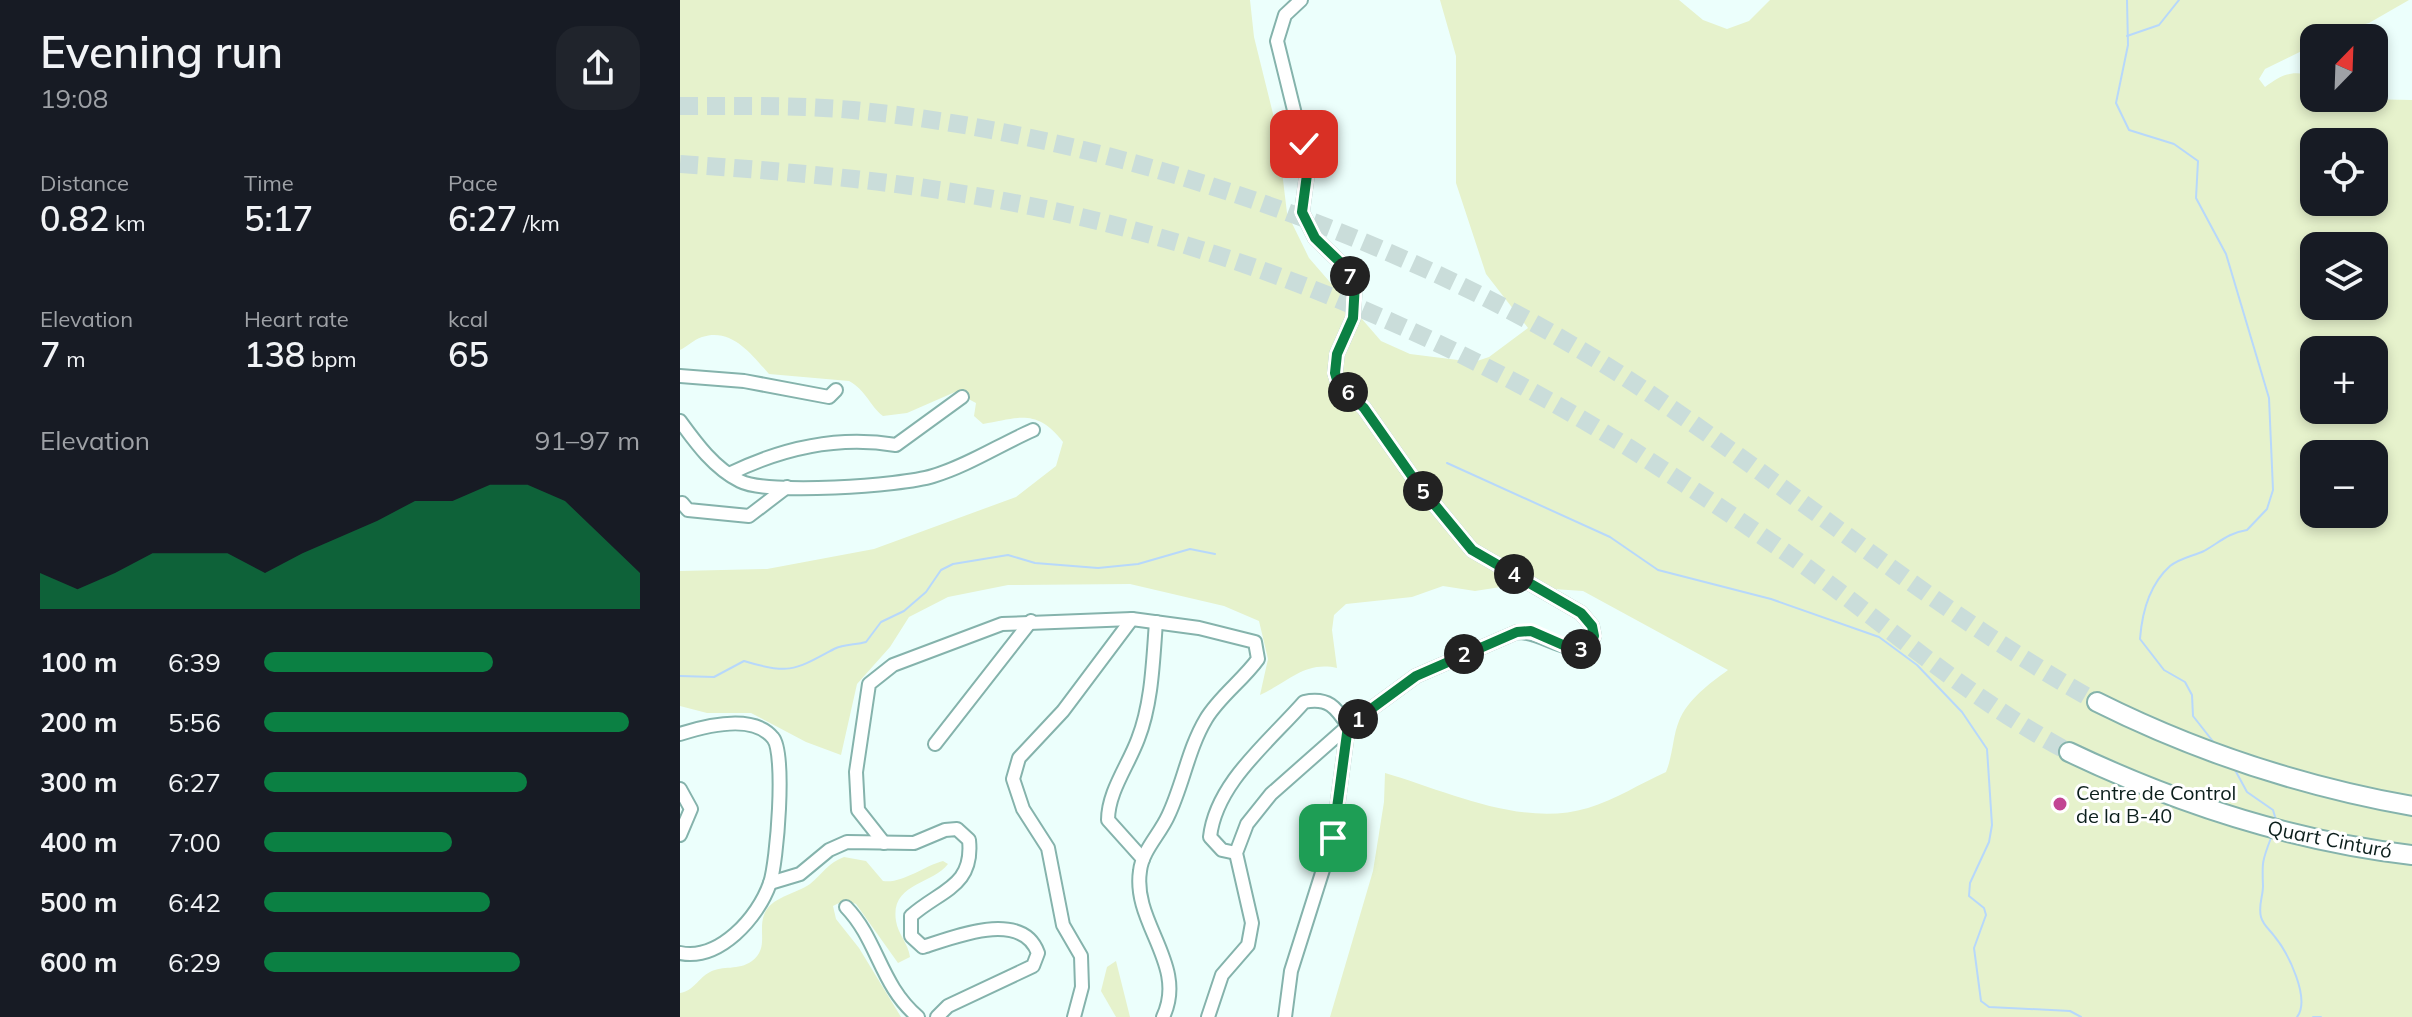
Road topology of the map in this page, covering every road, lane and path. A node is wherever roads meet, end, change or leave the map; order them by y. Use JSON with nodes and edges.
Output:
{"nodes":[{"id":1,"x":1301,"y":0,"type":"edge"},
{"id":2,"x":680,"y":376,"type":"edge"},
{"id":3,"x":836,"y":390,"type":"dead end"},
{"id":4,"x":962,"y":397,"type":"dead end"},
{"id":5,"x":680,"y":421,"type":"edge"},
{"id":6,"x":1033,"y":430,"type":"dead end"},
{"id":7,"x":729,"y":474,"type":"junction"},
{"id":8,"x":787,"y":487,"type":"junction"},
{"id":9,"x":682,"y":503,"type":"dead end"},
{"id":10,"x":1132,"y":619,"type":"junction"},
{"id":11,"x":1031,"y":621,"type":"junction"},
{"id":12,"x":1156,"y":622,"type":"junction"},
{"id":13,"x":2097,"y":702,"type":"tunnel mouth"},
{"id":14,"x":1348,"y":726,"type":"junction"},
{"id":15,"x":680,"y":734,"type":"edge"},
{"id":16,"x":935,"y":744,"type":"dead end"},
{"id":17,"x":2069,"y":752,"type":"tunnel mouth"},
{"id":18,"x":680,"y":789,"type":"edge"},
{"id":19,"x":2412,"y":806,"type":"edge"},
{"id":20,"x":680,"y":835,"type":"edge"},
{"id":21,"x":884,"y":843,"type":"junction"},
{"id":22,"x":1236,"y":853,"type":"junction"},
{"id":23,"x":2412,"y":855,"type":"edge"},
{"id":24,"x":1143,"y":859,"type":"junction"},
{"id":25,"x":770,"y":883,"type":"junction"},
{"id":26,"x":846,"y":907,"type":"dead end"},
{"id":27,"x":680,"y":953,"type":"edge"},
{"id":28,"x":918,"y":1017,"type":"edge"},
{"id":29,"x":937,"y":1017,"type":"edge"},
{"id":30,"x":1074,"y":1017,"type":"edge"},
{"id":31,"x":1163,"y":1017,"type":"edge"},
{"id":32,"x":1208,"y":1017,"type":"edge"},
{"id":33,"x":1285,"y":1017,"type":"edge"}],
"edges":[{"from":1,"to":14,"type":"street"},
{"from":2,"to":3,"type":"street"},
{"from":4,"to":7,"type":"street"},
{"from":5,"to":7,"type":"street"},
{"from":6,"to":8,"type":"street"},
{"from":7,"to":8,"type":"street"},
{"from":8,"to":9,"type":"street"},
{"from":10,"to":11,"type":"street"},
{"from":10,"to":12,"type":"street"},
{"from":10,"to":30,"type":"street"},
{"from":11,"to":16,"type":"street"},
{"from":11,"to":21,"type":"street"},
{"from":12,"to":24,"type":"street"},
{"from":12,"to":24,"type":"street"},
{"from":13,"to":19,"type":"highway"},
{"from":14,"to":22,"type":"street"},
{"from":14,"to":22,"type":"street"},
{"from":14,"to":33,"type":"street"},
{"from":15,"to":25,"type":"street"},
{"from":17,"to":23,"type":"highway","name":"Quart Cinturó"},
{"from":18,"to":20,"type":"street"},
{"from":21,"to":25,"type":"street"},
{"from":21,"to":29,"type":"street"},
{"from":22,"to":32,"type":"street"},
{"from":24,"to":31,"type":"street"},
{"from":25,"to":27,"type":"street"},
{"from":26,"to":28,"type":"street"}]}
